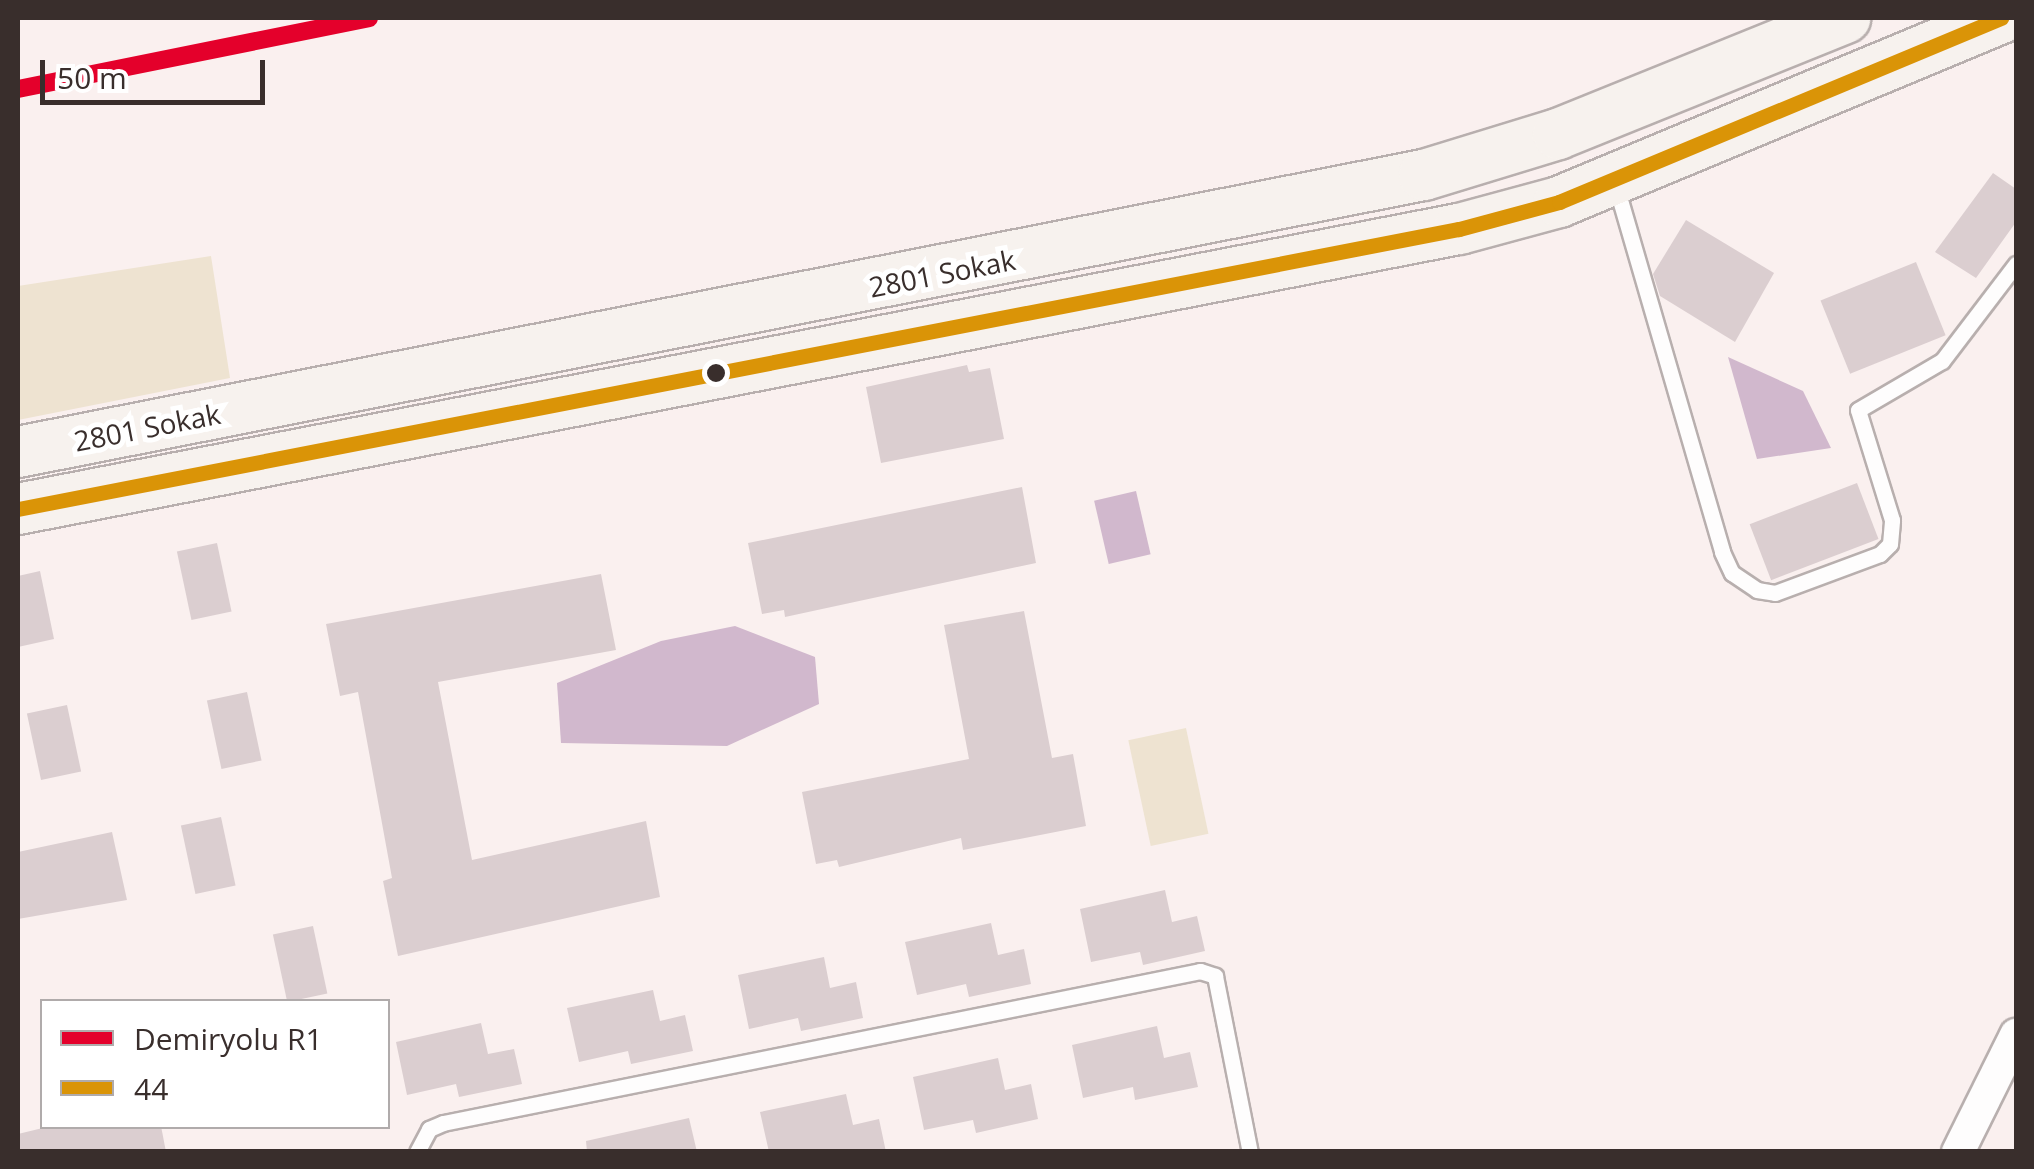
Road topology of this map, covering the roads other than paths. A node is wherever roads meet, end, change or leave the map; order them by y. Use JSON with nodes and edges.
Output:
{"nodes":[{"id":1,"x":1845,"y":18,"type":"edge"},
{"id":2,"x":2003,"y":23,"type":"edge"},
{"id":3,"x":1614,"y":178,"type":"junction"},
{"id":4,"x":2016,"y":264,"type":"edge"},
{"id":5,"x":18,"y":452,"type":"edge"},
{"id":6,"x":18,"y":509,"type":"edge"},
{"id":7,"x":2016,"y":1036,"type":"edge"},
{"id":8,"x":417,"y":1152,"type":"edge"},
{"id":9,"x":1250,"y":1152,"type":"edge"},
{"id":10,"x":1958,"y":1152,"type":"edge"}],
"edges":[{"from":1,"to":5,"type":"main road","name":"2801 Sokak"},
{"from":2,"to":3,"type":"main road","name":"2801 Sokak"},
{"from":3,"to":4,"type":"lane"},
{"from":3,"to":6,"type":"main road","name":"2801 Sokak"},
{"from":7,"to":10,"type":"street"},
{"from":8,"to":9,"type":"lane"}]}
